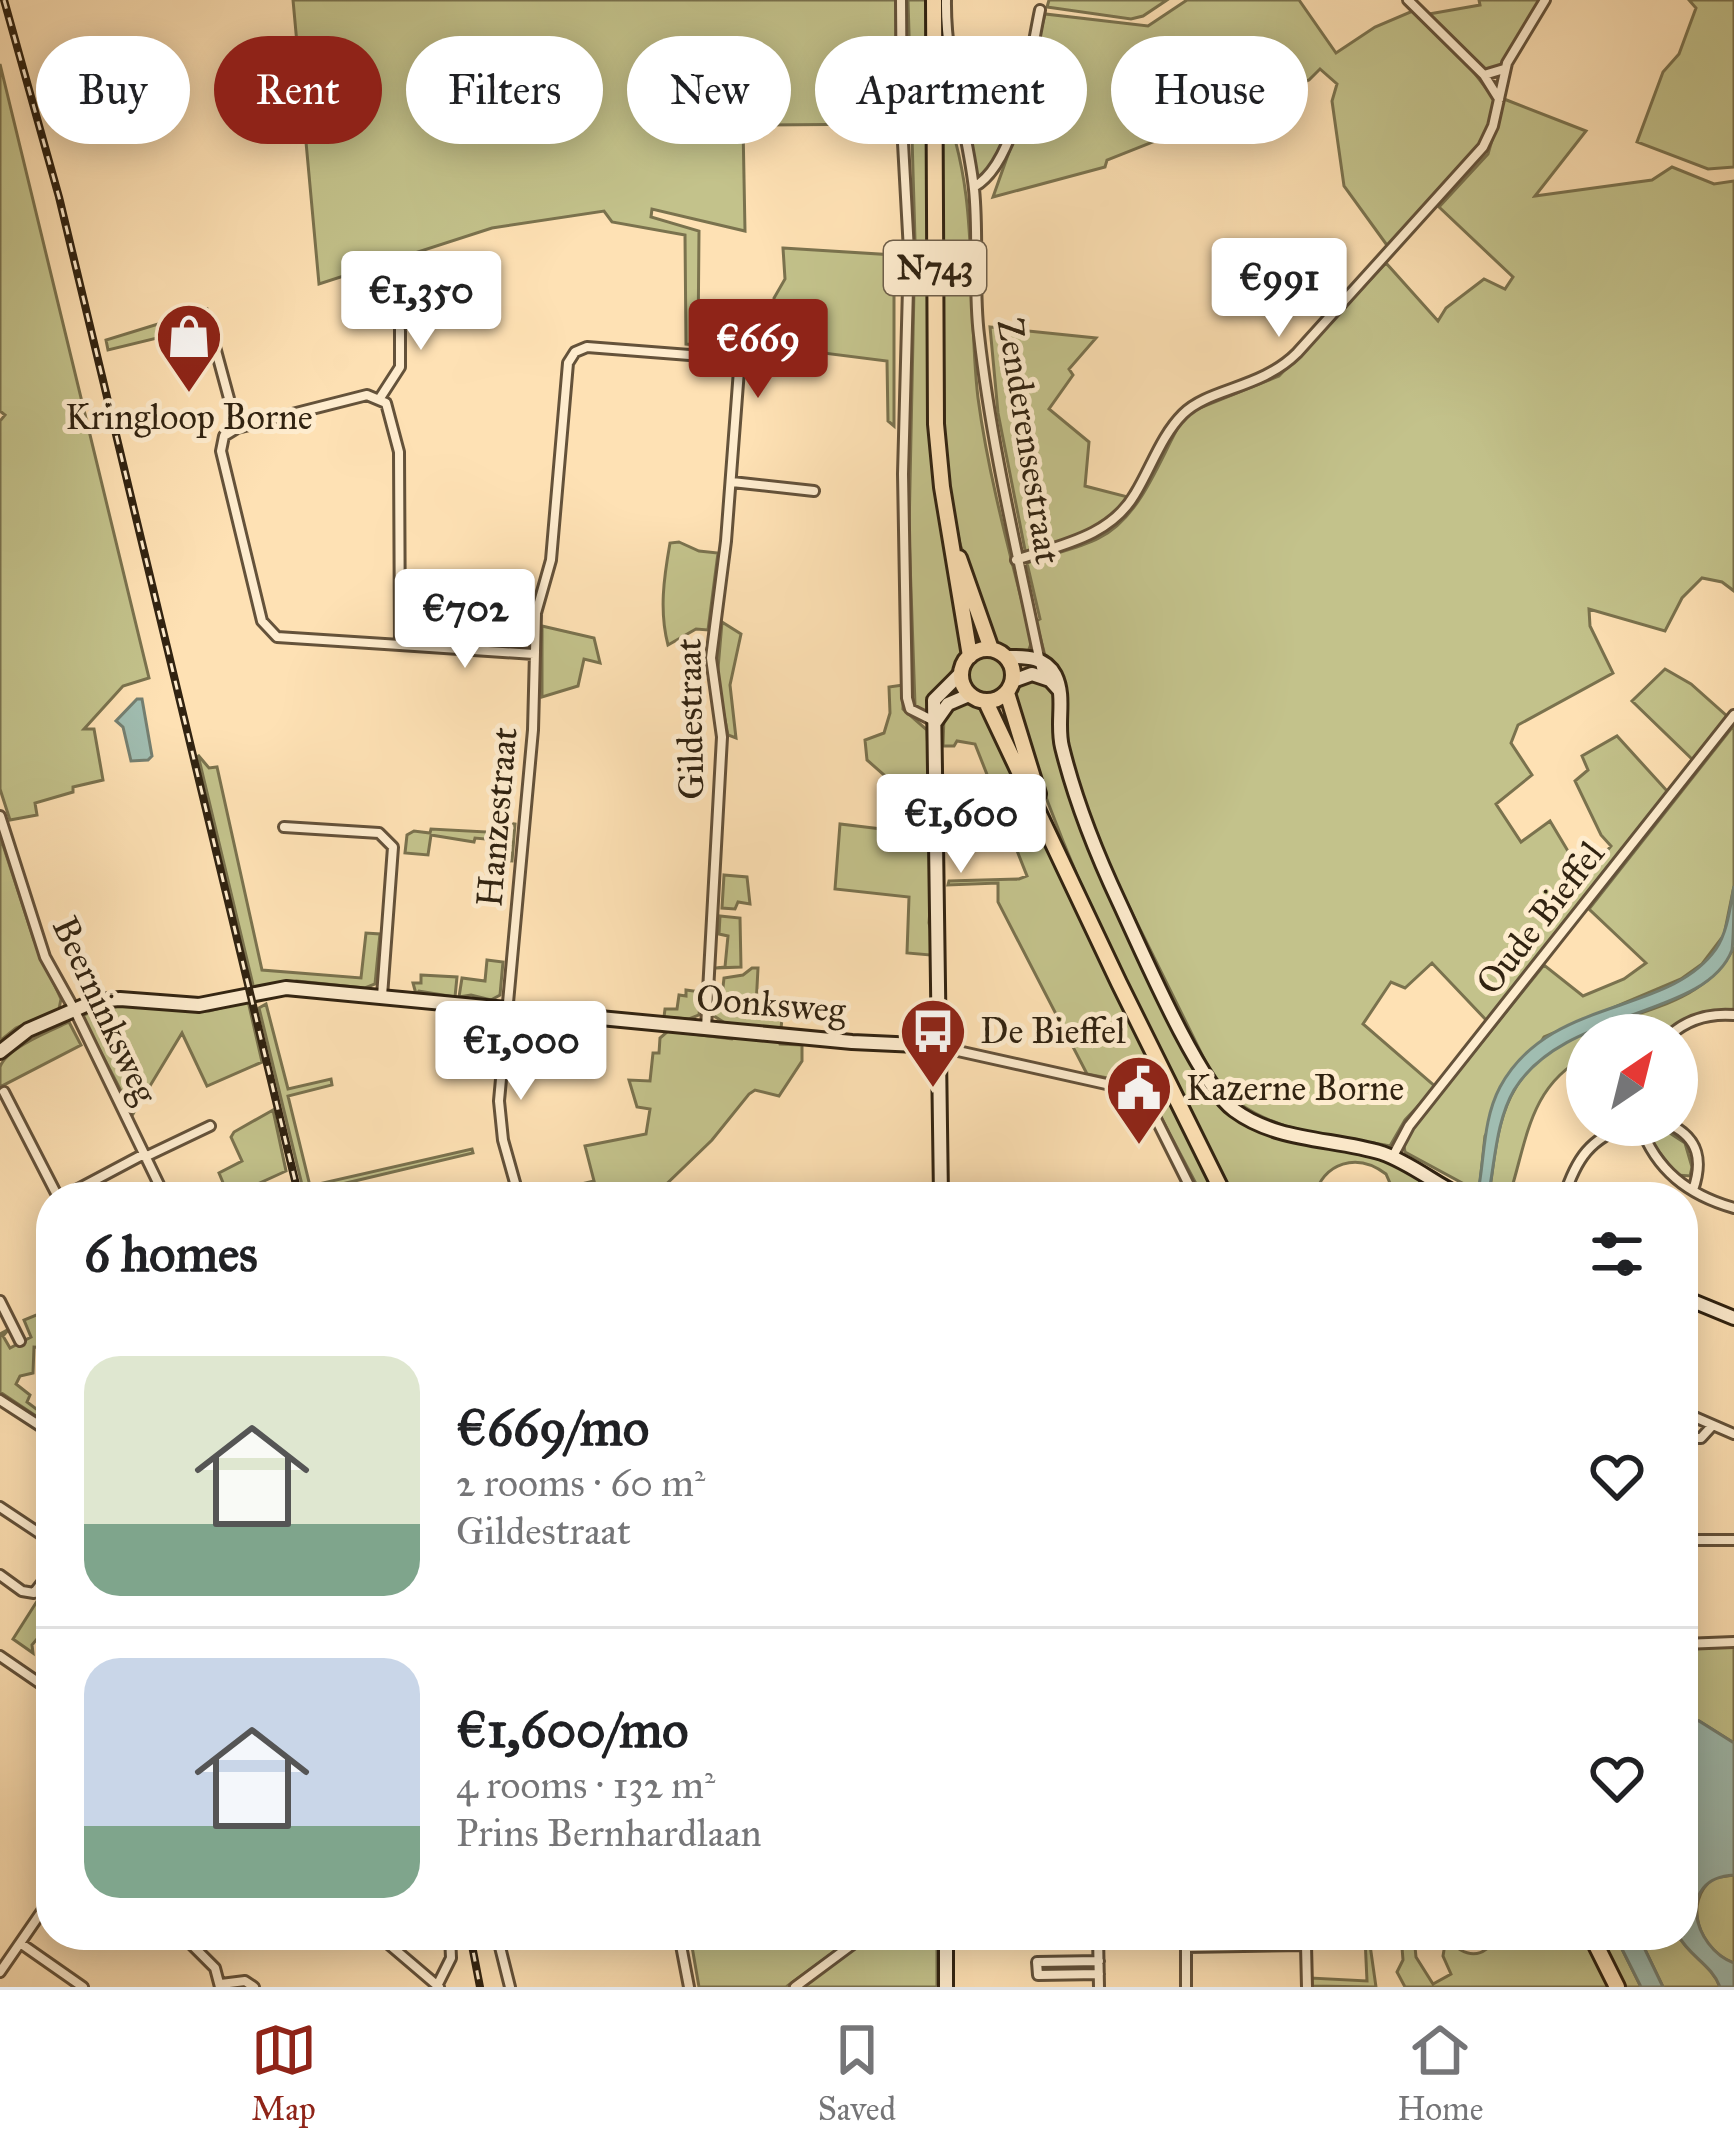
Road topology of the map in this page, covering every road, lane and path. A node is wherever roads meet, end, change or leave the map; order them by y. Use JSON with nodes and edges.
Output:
{"nodes":[{"id":1,"x":902,"y":0,"type":"edge"},
{"id":2,"x":934,"y":0,"type":"edge"},
{"id":3,"x":946,"y":0,"type":"edge"},
{"id":4,"x":1408,"y":0,"type":"edge"},
{"id":5,"x":1545,"y":0,"type":"edge"},
{"id":6,"x":1040,"y":10,"type":"dead end"},
{"id":7,"x":1505,"y":68,"type":"junction"},
{"id":8,"x":1484,"y":75,"type":"junction"},
{"id":9,"x":1498,"y":99,"type":"junction"},
{"id":10,"x":974,"y":187,"type":"junction"},
{"id":11,"x":410,"y":292,"type":"dead end"},
{"id":12,"x":211,"y":332,"type":"dead end"},
{"id":13,"x":725,"y":358,"type":"joint"},
{"id":14,"x":380,"y":398,"type":"junction"},
{"id":15,"x":237,"y":428,"type":"junction"},
{"id":16,"x":732,"y":482,"type":"junction"},
{"id":17,"x":814,"y":491,"type":"dead end"},
{"id":18,"x":951,"y":535,"type":"junction"},
{"id":19,"x":1016,"y":560,"type":"junction"},
{"id":20,"x":400,"y":645,"type":"junction"},
{"id":21,"x":992,"y":649,"type":"junction"},
{"id":22,"x":534,"y":654,"type":"junction"},
{"id":23,"x":970,"y":656,"type":"junction"},
{"id":24,"x":1006,"y":657,"type":"junction"},
{"id":25,"x":1040,"y":661,"type":"junction"},
{"id":26,"x":961,"y":674,"type":"junction"},
{"id":27,"x":1043,"y":676,"type":"junction"},
{"id":28,"x":1010,"y":687,"type":"junction"},
{"id":29,"x":1059,"y":691,"type":"junction"},
{"id":30,"x":969,"y":695,"type":"junction"},
{"id":31,"x":986,"y":702,"type":"junction"},
{"id":32,"x":1734,"y":715,"type":"edge"},
{"id":33,"x":935,"y":722,"type":"junction"},
{"id":34,"x":0,"y":816,"type":"edge"},
{"id":35,"x":284,"y":827,"type":"dead end"},
{"id":36,"x":1051,"y":833,"type":"junction"},
{"id":37,"x":382,"y":997,"type":"junction"},
{"id":38,"x":74,"y":1009,"type":"junction"},
{"id":39,"x":506,"y":1010,"type":"junction"},
{"id":40,"x":1734,"y":1015,"type":"edge"},
{"id":41,"x":1698,"y":1019,"type":"edge"},
{"id":42,"x":706,"y":1028,"type":"junction"},
{"id":43,"x":938,"y":1046,"type":"junction"},
{"id":44,"x":0,"y":1052,"type":"edge"},
{"id":45,"x":4,"y":1092,"type":"dead end"},
{"id":46,"x":210,"y":1126,"type":"dead end"},
{"id":47,"x":1589,"y":1146,"type":"edge"},
{"id":48,"x":1650,"y":1146,"type":"edge"},
{"id":49,"x":1694,"y":1146,"type":"edge"},
{"id":50,"x":145,"y":1155,"type":"junction"},
{"id":51,"x":1393,"y":1157,"type":"junction"},
{"id":52,"x":1433,"y":1181,"type":"edge"},
{"id":53,"x":53,"y":1182,"type":"edge"},
{"id":54,"x":91,"y":1182,"type":"edge"},
{"id":55,"x":158,"y":1182,"type":"edge"},
{"id":56,"x":515,"y":1182,"type":"edge"},
{"id":57,"x":941,"y":1182,"type":"edge"},
{"id":58,"x":1188,"y":1182,"type":"edge"},
{"id":59,"x":1218,"y":1182,"type":"edge"},
{"id":60,"x":1569,"y":1182,"type":"edge"},
{"id":61,"x":1679,"y":1182,"type":"edge"},
{"id":62,"x":1695,"y":1182,"type":"edge"},
{"id":63,"x":1698,"y":1192,"type":"edge"},
{"id":64,"x":1734,"y":1208,"type":"edge"},
{"id":65,"x":0,"y":1300,"type":"edge"},
{"id":66,"x":1698,"y":1303,"type":"edge"},
{"id":67,"x":1734,"y":1318,"type":"edge"},
{"id":68,"x":20,"y":1341,"type":"dead end"},
{"id":69,"x":0,"y":1400,"type":"edge"},
{"id":70,"x":1698,"y":1419,"type":"edge"},
{"id":71,"x":36,"y":1423,"type":"edge"},
{"id":72,"x":1712,"y":1426,"type":"junction"},
{"id":73,"x":1734,"y":1434,"type":"edge"},
{"id":74,"x":1698,"y":1438,"type":"edge"},
{"id":75,"x":0,"y":1507,"type":"edge"},
{"id":76,"x":36,"y":1531,"type":"edge"},
{"id":77,"x":1698,"y":1540,"type":"edge"},
{"id":78,"x":1734,"y":1540,"type":"edge"},
{"id":79,"x":0,"y":1575,"type":"edge"},
{"id":80,"x":36,"y":1591,"type":"edge"},
{"id":81,"x":1734,"y":1642,"type":"edge"},
{"id":82,"x":1698,"y":1643,"type":"edge"},
{"id":83,"x":0,"y":1656,"type":"edge"},
{"id":84,"x":36,"y":1681,"type":"edge"},
{"id":85,"x":36,"y":1920,"type":"edge"},
{"id":86,"x":20,"y":1943,"type":"junction"},
{"id":87,"x":197,"y":1950,"type":"edge"},
{"id":88,"x":395,"y":1950,"type":"edge"},
{"id":89,"x":451,"y":1950,"type":"edge"},
{"id":90,"x":501,"y":1950,"type":"edge"},
{"id":91,"x":682,"y":1950,"type":"edge"},
{"id":92,"x":845,"y":1950,"type":"edge"},
{"id":93,"x":946,"y":1950,"type":"edge"},
{"id":94,"x":1099,"y":1950,"type":"edge"},
{"id":95,"x":1186,"y":1950,"type":"edge"},
{"id":96,"x":1309,"y":1950,"type":"edge"},
{"id":97,"x":1598,"y":1950,"type":"edge"},
{"id":98,"x":1099,"y":1961,"type":"junction"},
{"id":99,"x":0,"y":1972,"type":"edge"},
{"id":100,"x":1099,"y":1974,"type":"junction"},
{"id":101,"x":220,"y":1985,"type":"edge"},
{"id":102,"x":437,"y":1986,"type":"edge"},
{"id":103,"x":83,"y":1987,"type":"edge"},
{"id":104,"x":254,"y":1987,"type":"edge"},
{"id":105,"x":510,"y":1987,"type":"edge"},
{"id":106,"x":689,"y":1987,"type":"edge"},
{"id":107,"x":795,"y":1987,"type":"edge"},
{"id":108,"x":946,"y":1987,"type":"edge"},
{"id":109,"x":1099,"y":1987,"type":"edge"},
{"id":110,"x":1186,"y":1987,"type":"edge"},
{"id":111,"x":1307,"y":1987,"type":"edge"},
{"id":112,"x":1617,"y":1987,"type":"edge"}],
"edges":[{"from":1,"to":33,"type":"street"},
{"from":2,"to":18,"type":"main road","name":"Zenderensestraat","number":"N743"},
{"from":3,"to":10,"type":"street","name":"Zenderensestraat"},
{"from":4,"to":8,"type":"street"},
{"from":5,"to":7,"type":"street"},
{"from":6,"to":10,"type":"street"},
{"from":7,"to":8,"type":"street"},
{"from":7,"to":9,"type":"street"},
{"from":8,"to":9,"type":"street"},
{"from":9,"to":19,"type":"street"},
{"from":10,"to":19,"type":"street","name":"Zenderensestraat"},
{"from":11,"to":14,"type":"street"},
{"from":12,"to":15,"type":"street"},
{"from":13,"to":16,"type":"street","name":"Gildestraat"},
{"from":13,"to":22,"type":"street","name":"Hanzestraat"},
{"from":14,"to":15,"type":"street"},
{"from":14,"to":20,"type":"street"},
{"from":15,"to":20,"type":"street"},
{"from":16,"to":17,"type":"street"},
{"from":16,"to":42,"type":"street","name":"Gildestraat"},
{"from":18,"to":21,"type":"main road","name":"Zenderensestraat","number":"N743"},
{"from":18,"to":23,"type":"main road","name":"Zenderensestraat","number":"N743"},
{"from":19,"to":25,"type":"street","name":"Zenderensestraat"},
{"from":20,"to":22,"type":"street"},
{"from":21,"to":23,"type":"main road"},
{"from":21,"to":24,"type":"main road"},
{"from":22,"to":39,"type":"street","name":"Hanzestraat"},
{"from":23,"to":26,"type":"main road"},
{"from":24,"to":25,"type":"main road"},
{"from":24,"to":28,"type":"main road"},
{"from":25,"to":27,"type":"street","name":"Zenderensestraat"},
{"from":25,"to":29,"type":"main road"},
{"from":26,"to":30,"type":"main road"},
{"from":26,"to":33,"type":"main road"},
{"from":27,"to":28,"type":"main road"},
{"from":27,"to":29,"type":"main road"},
{"from":28,"to":31,"type":"main road"},
{"from":28,"to":36,"type":"main road"},
{"from":29,"to":51,"type":"main road"},
{"from":30,"to":31,"type":"main road"},
{"from":30,"to":33,"type":"main road"},
{"from":31,"to":36,"type":"main road"},
{"from":32,"to":51,"type":"street","name":"Oude Bieffel"},
{"from":33,"to":43,"type":"main road"},
{"from":34,"to":38,"type":"street","name":"Beerninksweg"},
{"from":35,"to":37,"type":"street"},
{"from":36,"to":59,"type":"main road"},
{"from":37,"to":38,"type":"main road","name":"Oonksweg"},
{"from":37,"to":39,"type":"main road","name":"Oonksweg"},
{"from":38,"to":44,"type":"main road","name":"Oonksweg"},
{"from":38,"to":50,"type":"street","name":"Beerninksweg"},
{"from":39,"to":42,"type":"main road","name":"Oonksweg"},
{"from":39,"to":56,"type":"street","name":"Hanzestraat"},
{"from":40,"to":41,"type":"street"},
{"from":42,"to":43,"type":"main road","name":"Oonksweg"},
{"from":43,"to":57,"type":"main road"},
{"from":43,"to":58,"type":"street"},
{"from":45,"to":53,"type":"street"},
{"from":46,"to":50,"type":"street","name":"Beerninksweg"},
{"from":47,"to":60,"type":"street"},
{"from":48,"to":61,"type":"street"},
{"from":49,"to":62,"type":"street"},
{"from":50,"to":54,"type":"street"},
{"from":50,"to":55,"type":"street","name":"Beerninksweg"},
{"from":51,"to":52,"type":"main road"},
{"from":63,"to":64,"type":"street"},
{"from":65,"to":68,"type":"street"},
{"from":66,"to":67,"type":"main road"},
{"from":69,"to":71,"type":"street"},
{"from":70,"to":72,"type":"street"},
{"from":72,"to":73,"type":"street"},
{"from":72,"to":74,"type":"street"},
{"from":75,"to":76,"type":"street"},
{"from":77,"to":78,"type":"street"},
{"from":79,"to":80,"type":"street"},
{"from":81,"to":82,"type":"street"},
{"from":83,"to":84,"type":"street"},
{"from":85,"to":86,"type":"street"},
{"from":86,"to":99,"type":"street"},
{"from":86,"to":103,"type":"street"},
{"from":87,"to":101,"type":"street"},
{"from":88,"to":102,"type":"street"},
{"from":89,"to":102,"type":"street"},
{"from":90,"to":105,"type":"street"},
{"from":91,"to":106,"type":"street"},
{"from":92,"to":107,"type":"street"},
{"from":93,"to":108,"type":"main road"},
{"from":94,"to":98,"type":"street"},
{"from":95,"to":110,"type":"street"},
{"from":96,"to":111,"type":"street"},
{"from":97,"to":112,"type":"main road"},
{"from":98,"to":100,"type":"street"},
{"from":98,"to":100,"type":"street"},
{"from":100,"to":109,"type":"street"},
{"from":101,"to":104,"type":"street"}]}
